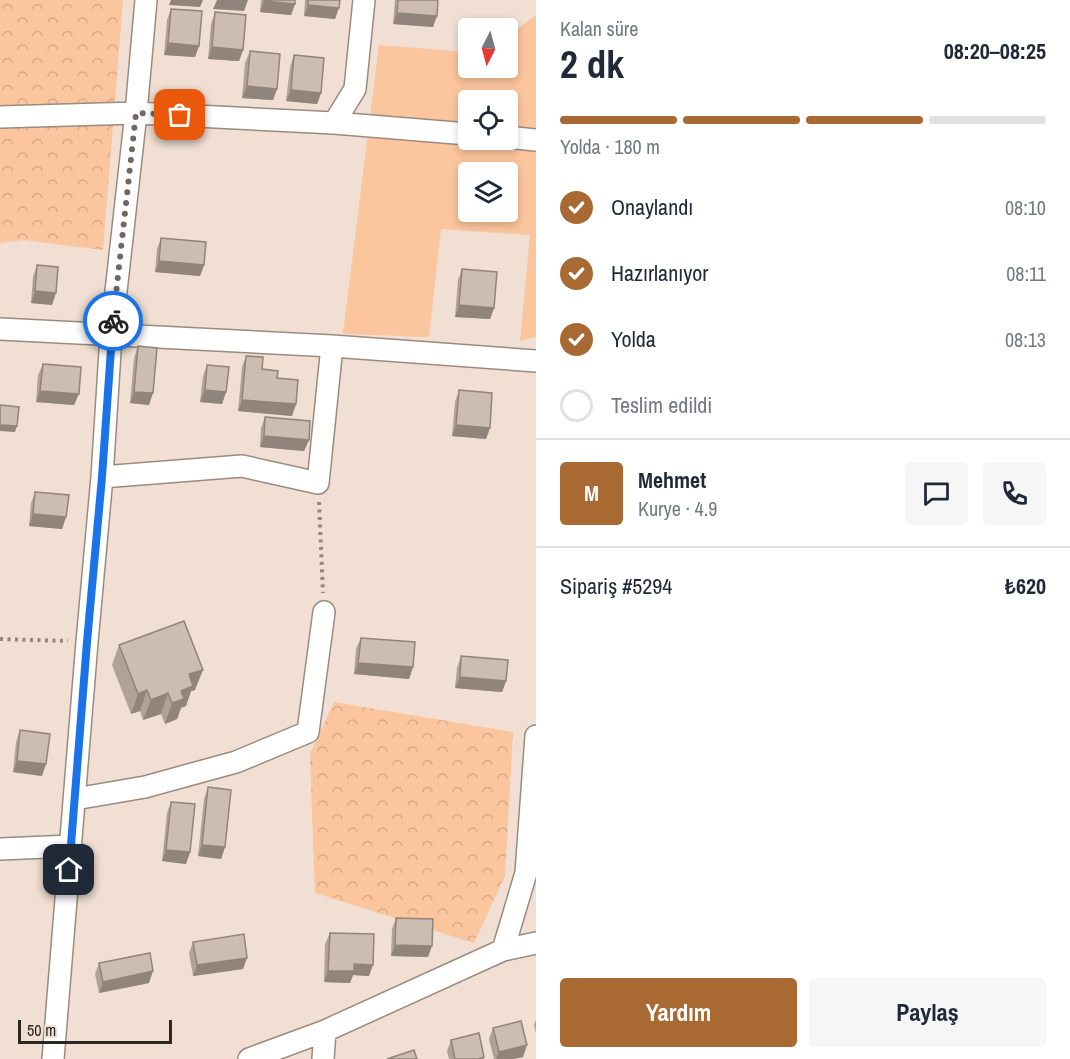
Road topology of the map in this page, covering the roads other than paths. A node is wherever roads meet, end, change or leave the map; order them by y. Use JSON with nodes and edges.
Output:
{"nodes":[{"id":1,"x":146,"y":0,"type":"edge"},
{"id":2,"x":364,"y":0,"type":"edge"},
{"id":3,"x":136,"y":113,"type":"junction"},
{"id":4,"x":0,"y":117,"type":"edge"},
{"id":5,"x":334,"y":123,"type":"junction"},
{"id":6,"x":458,"y":133,"type":"edge"},
{"id":7,"x":518,"y":138,"type":"edge"},
{"id":8,"x":536,"y":140,"type":"edge"},
{"id":9,"x":0,"y":329,"type":"edge"},
{"id":10,"x":111,"y":336,"type":"junction"},
{"id":11,"x":332,"y":346,"type":"junction"},
{"id":12,"x":536,"y":361,"type":"edge"},
{"id":13,"x":102,"y":477,"type":"junction"},
{"id":14,"x":324,"y":612,"type":"road end"},
{"id":15,"x":536,"y":736,"type":"edge"},
{"id":16,"x":75,"y":799,"type":"junction"},
{"id":17,"x":71,"y":846,"type":"junction"},
{"id":18,"x":0,"y":849,"type":"edge"},
{"id":19,"x":536,"y":943,"type":"edge"},
{"id":20,"x":503,"y":950,"type":"junction"},
{"id":21,"x":325,"y":1031,"type":"junction"},
{"id":22,"x":53,"y":1059,"type":"edge"},
{"id":23,"x":249,"y":1059,"type":"edge"},
{"id":24,"x":322,"y":1059,"type":"edge"}],
"edges":[{"from":1,"to":3,"type":"street"},
{"from":2,"to":5,"type":"street"},
{"from":3,"to":4,"type":"street"},
{"from":3,"to":5,"type":"street"},
{"from":3,"to":10,"type":"street"},
{"from":5,"to":6,"type":"street"},
{"from":7,"to":8,"type":"street"},
{"from":9,"to":10,"type":"street"},
{"from":10,"to":11,"type":"street"},
{"from":10,"to":13,"type":"street"},
{"from":11,"to":12,"type":"street"},
{"from":11,"to":13,"type":"street"},
{"from":13,"to":16,"type":"street"},
{"from":14,"to":16,"type":"street"},
{"from":15,"to":20,"type":"street"},
{"from":16,"to":17,"type":"street"},
{"from":17,"to":18,"type":"street"},
{"from":17,"to":22,"type":"street"},
{"from":19,"to":20,"type":"street"},
{"from":20,"to":21,"type":"street"},
{"from":21,"to":23,"type":"street"},
{"from":21,"to":24,"type":"street"}]}
